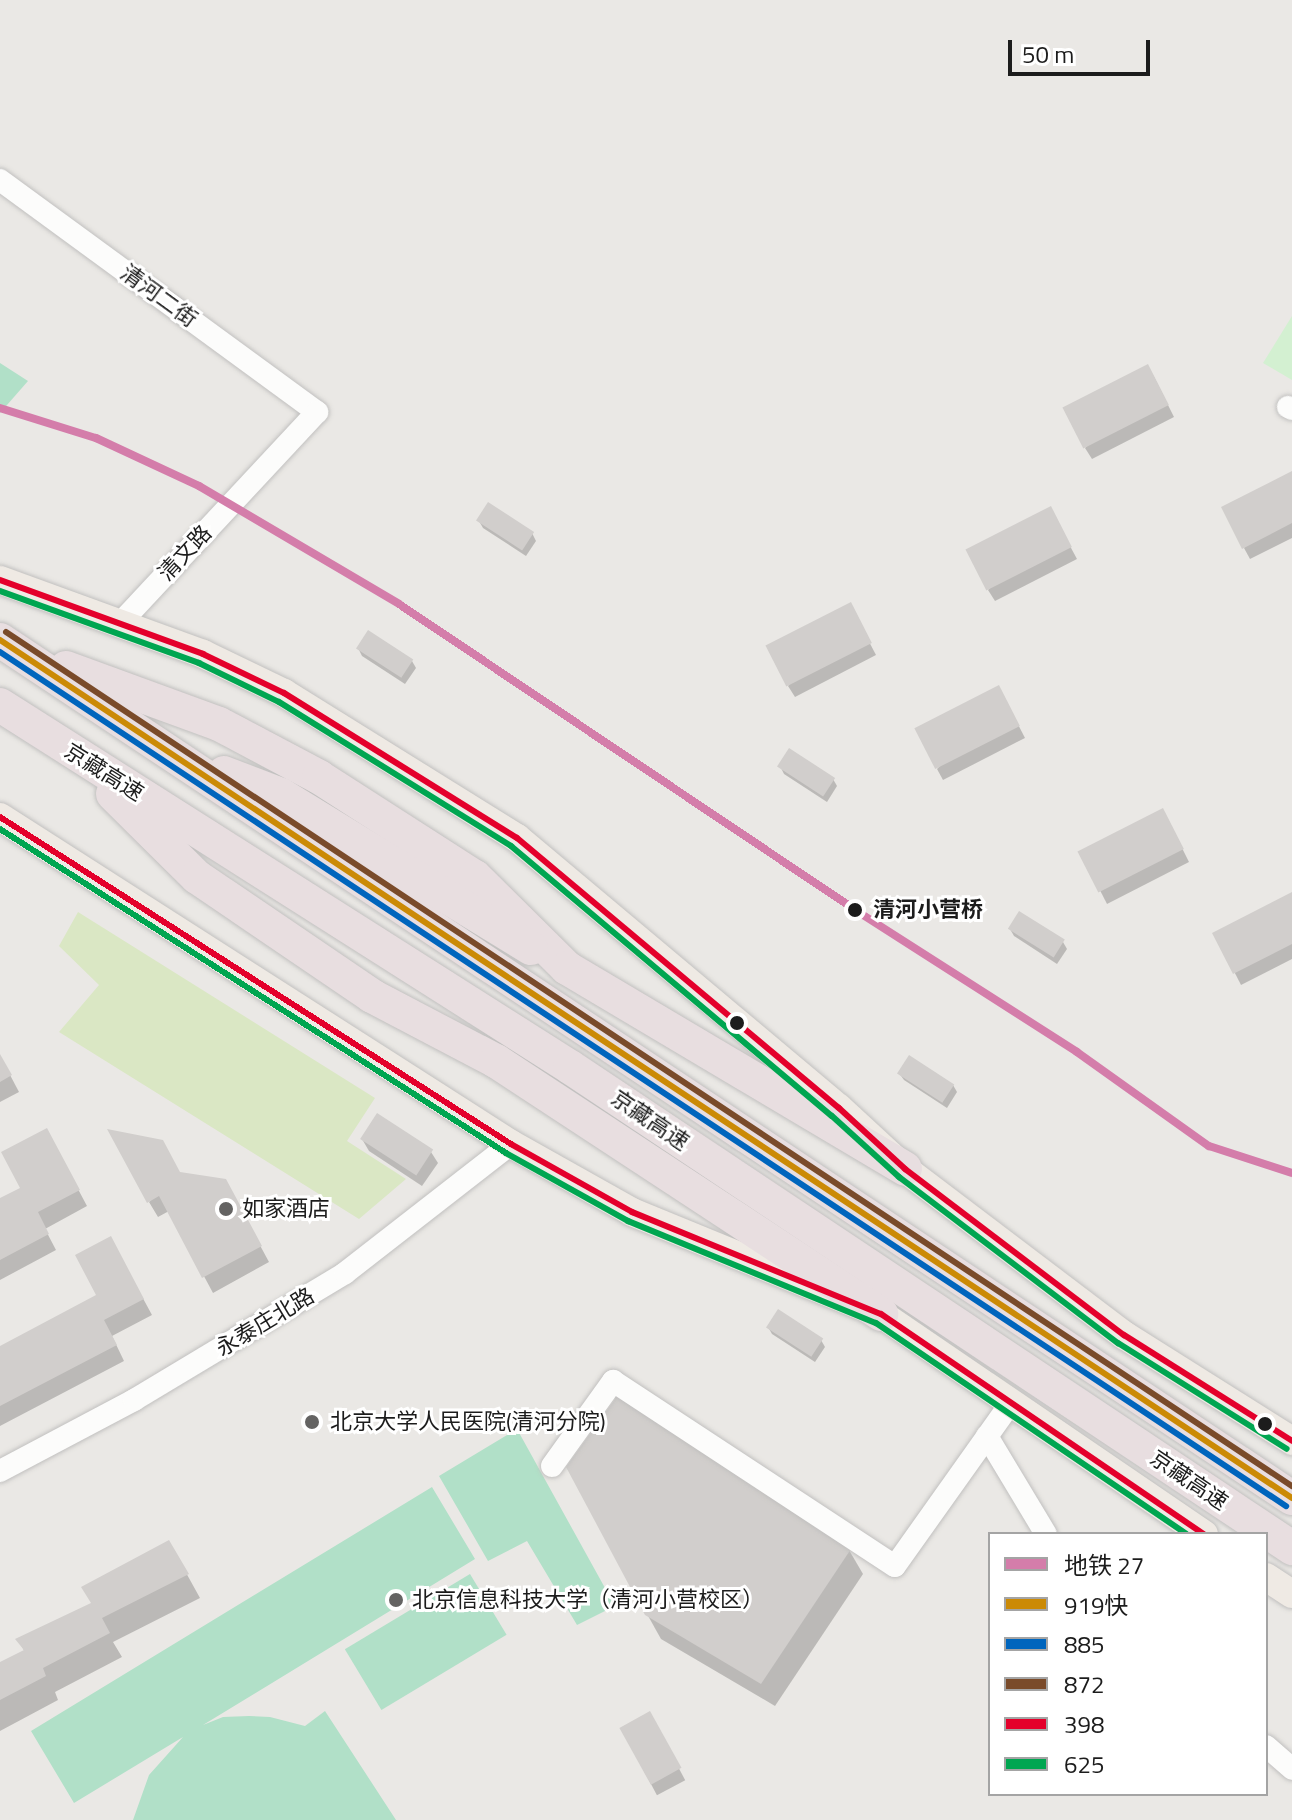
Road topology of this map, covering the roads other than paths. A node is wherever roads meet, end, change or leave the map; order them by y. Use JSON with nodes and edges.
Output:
{"nodes":[{"id":1,"x":0,"y":180,"type":"edge"},
{"id":2,"x":317,"y":412,"type":"joint"},
{"id":3,"x":0,"y":580,"type":"edge"},
{"id":4,"x":119,"y":624,"type":"junction"},
{"id":5,"x":6,"y":644,"type":"edge"},
{"id":6,"x":0,"y":705,"type":"edge"},
{"id":7,"x":67,"y":748,"type":"junction"},
{"id":8,"x":167,"y":751,"type":"junction"},
{"id":9,"x":0,"y":817,"type":"edge"},
{"id":10,"x":567,"y":968,"type":"junction"},
{"id":11,"x":511,"y":1144,"type":"junction"},
{"id":12,"x":905,"y":1169,"type":"junction"},
{"id":13,"x":881,"y":1314,"type":"junction"},
{"id":14,"x":1011,"y":1403,"type":"junction"},
{"id":15,"x":987,"y":1436,"type":"junction"},
{"id":16,"x":1292,"y":1441,"type":"edge"},
{"id":17,"x":552,"y":1466,"type":"dead end"},
{"id":18,"x":0,"y":1471,"type":"edge"},
{"id":19,"x":1292,"y":1498,"type":"edge"},
{"id":20,"x":1045,"y":1532,"type":"edge"},
{"id":21,"x":1201,"y":1532,"type":"edge"},
{"id":22,"x":1268,"y":1532,"type":"edge"},
{"id":23,"x":1268,"y":1532,"type":"edge"},
{"id":24,"x":1292,"y":1548,"type":"edge"},
{"id":25,"x":1268,"y":1578,"type":"edge"},
{"id":26,"x":1292,"y":1594,"type":"edge"},
{"id":27,"x":1268,"y":1748,"type":"edge"},
{"id":28,"x":1292,"y":1769,"type":"edge"}],
"edges":[{"from":1,"to":2,"type":"street","name":"清河二街"},
{"from":2,"to":4,"type":"street","name":"清文路"},
{"from":3,"to":4,"type":"main road"},
{"from":4,"to":12,"type":"main road"},
{"from":5,"to":8,"type":"highway","name":"京藏高速"},
{"from":5,"to":10,"type":"highway"},
{"from":6,"to":7,"type":"highway","name":"京藏高速"},
{"from":7,"to":13,"type":"highway"},
{"from":7,"to":22,"type":"highway","name":"京藏高速"},
{"from":8,"to":10,"type":"highway"},
{"from":8,"to":19,"type":"highway","name":"京藏高速"},
{"from":9,"to":11,"type":"main road"},
{"from":10,"to":12,"type":"highway"},
{"from":11,"to":13,"type":"main road"},
{"from":11,"to":18,"type":"street","name":"永泰庄北路"},
{"from":12,"to":16,"type":"main road"},
{"from":13,"to":14,"type":"main road"},
{"from":14,"to":15,"type":"street"},
{"from":14,"to":21,"type":"main road"},
{"from":15,"to":17,"type":"street"},
{"from":15,"to":20,"type":"street"},
{"from":23,"to":24,"type":"highway","name":"京藏高速"},
{"from":25,"to":26,"type":"main road"},
{"from":27,"to":28,"type":"street"}]}
